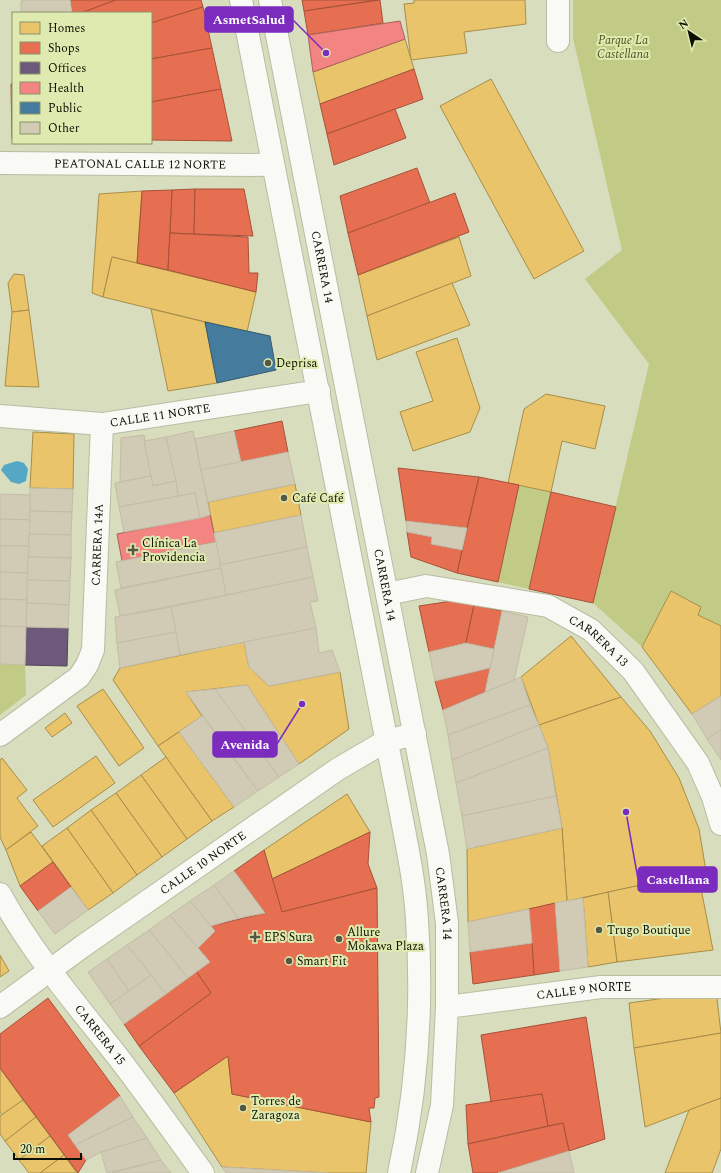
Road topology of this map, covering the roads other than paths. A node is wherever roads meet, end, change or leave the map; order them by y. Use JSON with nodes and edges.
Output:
{"nodes":[{"id":1,"x":241,"y":0,"type":"edge"},
{"id":2,"x":270,"y":0,"type":"edge"},
{"id":3,"x":558,"y":0,"type":"edge"},
{"id":4,"x":558,"y":41,"type":"dead end"},
{"id":5,"x":4,"y":162,"type":"edge"},
{"id":6,"x":273,"y":165,"type":"junction"},
{"id":7,"x":319,"y":391,"type":"junction"},
{"id":8,"x":0,"y":416,"type":"edge"},
{"id":9,"x":102,"y":424,"type":"junction"},
{"id":10,"x":388,"y":594,"type":"junction"},
{"id":11,"x":415,"y":734,"type":"junction"},
{"id":12,"x":0,"y":735,"type":"edge"},
{"id":13,"x":386,"y":742,"type":"junction"},
{"id":14,"x":721,"y":824,"type":"edge"},
{"id":15,"x":0,"y":894,"type":"edge"},
{"id":16,"x":51,"y":970,"type":"junction"},
{"id":17,"x":721,"y":987,"type":"edge"},
{"id":18,"x":0,"y":1007,"type":"edge"},
{"id":19,"x":448,"y":1007,"type":"junction"},
{"id":20,"x":203,"y":1173,"type":"edge"},
{"id":21,"x":399,"y":1173,"type":"edge"},
{"id":22,"x":427,"y":1173,"type":"edge"}],
"edges":[{"from":1,"to":6,"type":"street"},
{"from":2,"to":10,"type":"street","name":"CARRERA 14"},
{"from":3,"to":4,"type":"street"},
{"from":5,"to":6,"type":"street","name":"PEATONAL CALLE 12 NORTE"},
{"from":6,"to":7,"type":"street"},
{"from":7,"to":9,"type":"street","name":"CALLE 11 NORTE"},
{"from":7,"to":13,"type":"street"},
{"from":8,"to":9,"type":"street","name":"CALLE 11 NORTE"},
{"from":9,"to":12,"type":"street","name":"CARRERA 14A"},
{"from":10,"to":11,"type":"street","name":"CARRERA 14"},
{"from":10,"to":14,"type":"street","name":"CARRERA 13"},
{"from":11,"to":13,"type":"street","name":"CALLE 10 NORTE"},
{"from":11,"to":19,"type":"street","name":"CARRERA 14"},
{"from":13,"to":16,"type":"street","name":"CALLE 10 NORTE"},
{"from":13,"to":21,"type":"street"},
{"from":15,"to":16,"type":"street","name":"CARRERA 15"},
{"from":16,"to":18,"type":"street","name":"CALLE 10 NORTE"},
{"from":16,"to":20,"type":"street","name":"CARRERA 15"},
{"from":17,"to":19,"type":"street","name":"CALLE 9 NORTE"},
{"from":19,"to":22,"type":"street","name":"CARRERA 14"}]}
